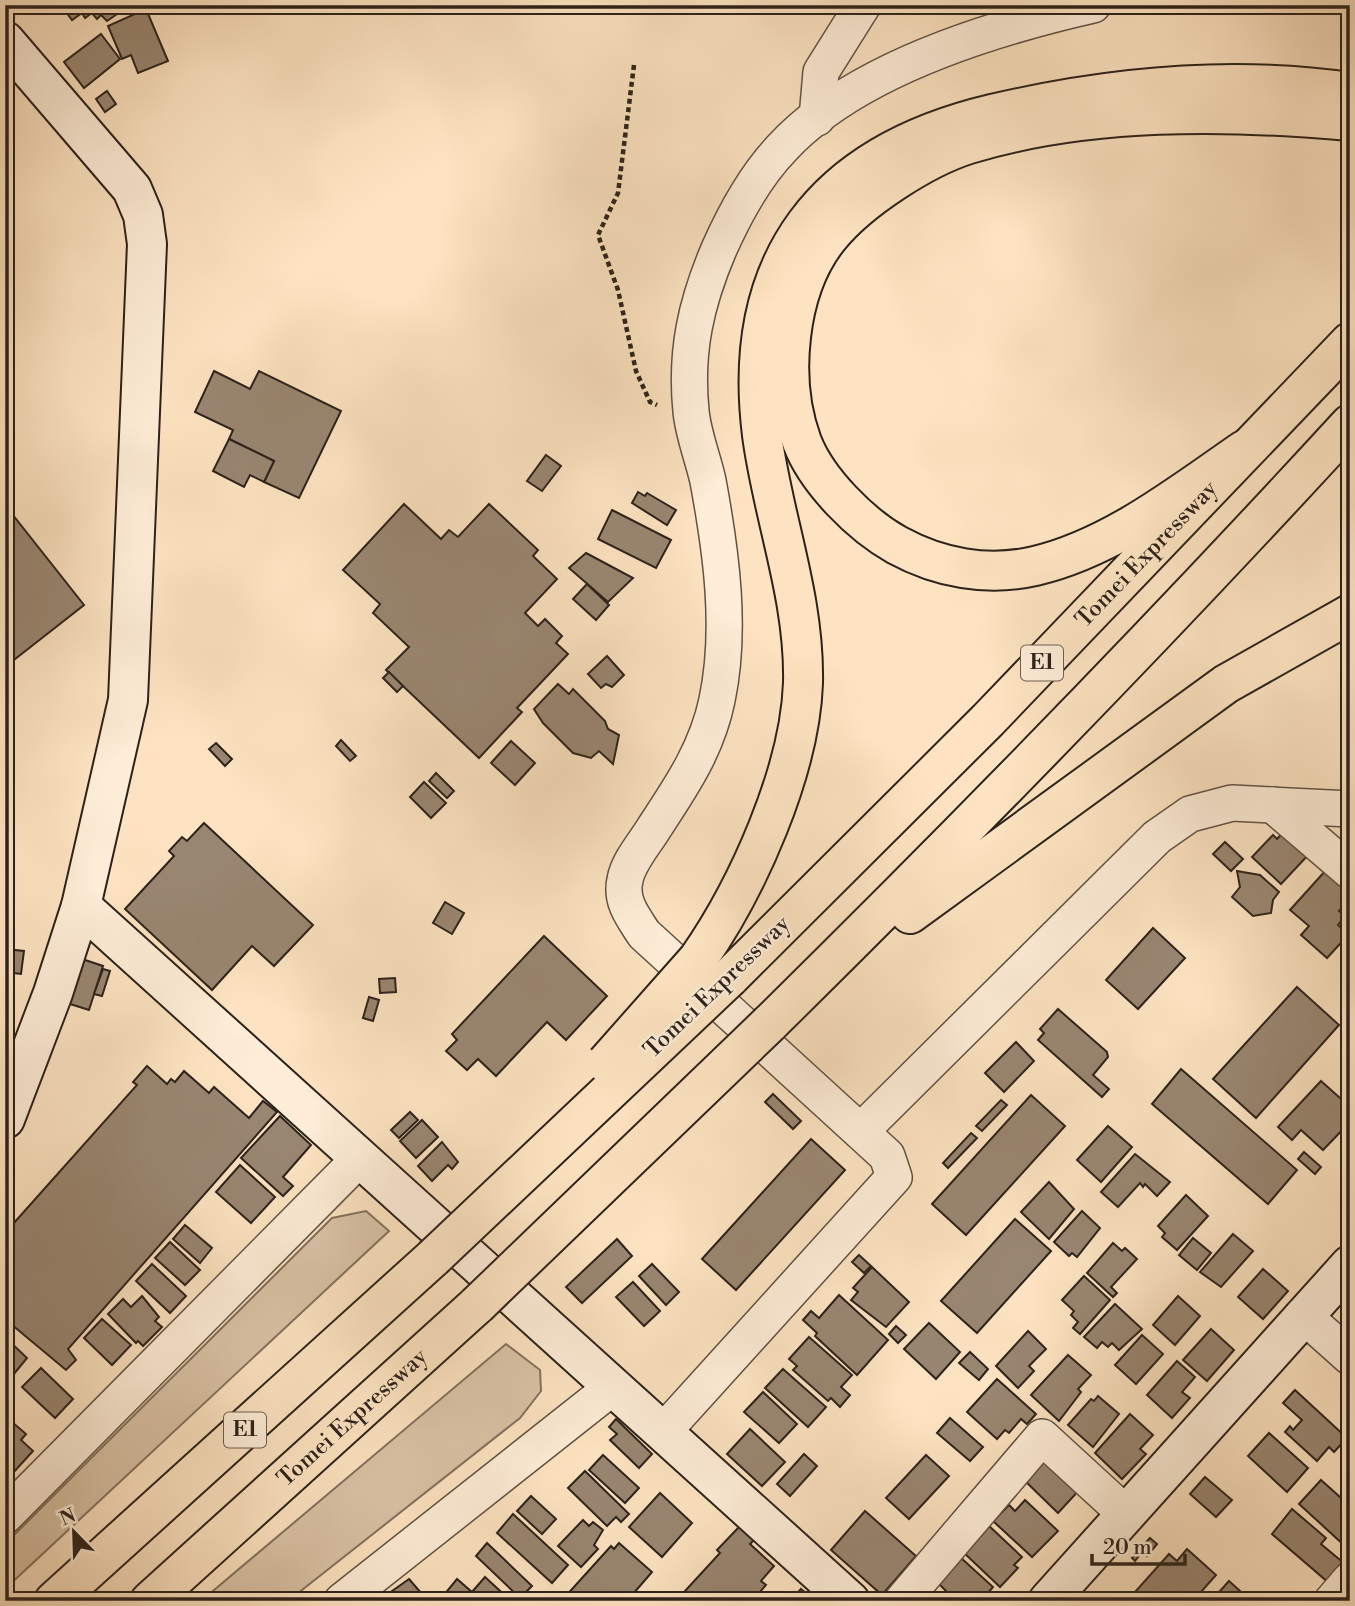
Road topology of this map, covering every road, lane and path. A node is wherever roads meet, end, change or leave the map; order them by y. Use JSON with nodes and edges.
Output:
{"nodes":[{"id":1,"x":863,"y":5,"type":"edge"},
{"id":2,"x":1093,"y":5,"type":"edge"},
{"id":3,"x":5,"y":41,"type":"edge"},
{"id":4,"x":634,"y":65,"type":"dead end"},
{"id":5,"x":1350,"y":92,"type":"edge"},
{"id":6,"x":817,"y":118,"type":"junction"},
{"id":7,"x":1350,"y":121,"type":"edge"},
{"id":8,"x":1350,"y":342,"type":"edge"},
{"id":9,"x":693,"y":421,"type":"junction"},
{"id":10,"x":1350,"y":424,"type":"edge"},
{"id":11,"x":1244,"y":450,"type":"junction"},
{"id":12,"x":1350,"y":614,"type":"edge"},
{"id":13,"x":1273,"y":805,"type":"junction"},
{"id":14,"x":1350,"y":808,"type":"edge"},
{"id":15,"x":1350,"y":871,"type":"edge"},
{"id":16,"x":81,"y":906,"type":"junction"},
{"id":17,"x":713,"y":969,"type":"junction"},
{"id":18,"x":769,"y":1023,"type":"junction"},
{"id":19,"x":5,"y":1119,"type":"edge"},
{"id":20,"x":860,"y":1131,"type":"junction"},
{"id":21,"x":360,"y":1158,"type":"junction"},
{"id":22,"x":1350,"y":1265,"type":"edge"},
{"id":23,"x":1303,"y":1315,"type":"junction"},
{"id":24,"x":1350,"y":1357,"type":"edge"},
{"id":25,"x":614,"y":1386,"type":"junction"},
{"id":26,"x":663,"y":1432,"type":"junction"},
{"id":27,"x":1127,"y":1515,"type":"junction"},
{"id":28,"x":5,"y":1516,"type":"edge"},
{"id":29,"x":1350,"y":1580,"type":"edge"},
{"id":30,"x":54,"y":1601,"type":"edge"},
{"id":31,"x":150,"y":1601,"type":"edge"},
{"id":32,"x":342,"y":1601,"type":"edge"},
{"id":33,"x":850,"y":1601,"type":"edge"},
{"id":34,"x":902,"y":1601,"type":"edge"},
{"id":35,"x":1048,"y":1601,"type":"edge"},
{"id":36,"x":1332,"y":1601,"type":"edge"}],
"edges":[{"from":1,"to":6,"type":"street"},
{"from":2,"to":6,"type":"street"},
{"from":3,"to":16,"type":"street"},
{"from":4,"to":9,"type":"path"},
{"from":5,"to":17,"type":"highway"},
{"from":6,"to":9,"type":"street"},
{"from":7,"to":11,"type":"highway"},
{"from":8,"to":11,"type":"highway","name":"Tomei Expressway","number":"E1"},
{"from":9,"to":20,"type":"street"},
{"from":10,"to":18,"type":"highway","name":"Tomei Expressway"},
{"from":11,"to":17,"type":"highway","name":"Tomei Expressway","number":"E1"},
{"from":12,"to":18,"type":"highway"},
{"from":13,"to":14,"type":"street"},
{"from":13,"to":15,"type":"street"},
{"from":13,"to":20,"type":"street"},
{"from":16,"to":19,"type":"street"},
{"from":16,"to":21,"type":"street"},
{"from":17,"to":30,"type":"highway","name":"Tomei Expressway","number":"E1","bridge":true},
{"from":18,"to":31,"type":"highway","name":"Tomei Expressway","bridge":true},
{"from":20,"to":26,"type":"street"},
{"from":21,"to":25,"type":"street"},
{"from":21,"to":28,"type":"street"},
{"from":22,"to":23,"type":"street"},
{"from":23,"to":24,"type":"street"},
{"from":23,"to":27,"type":"street"},
{"from":25,"to":26,"type":"street"},
{"from":25,"to":32,"type":"street"},
{"from":26,"to":33,"type":"street"},
{"from":27,"to":34,"type":"street"},
{"from":27,"to":35,"type":"street"},
{"from":29,"to":36,"type":"street"}]}
